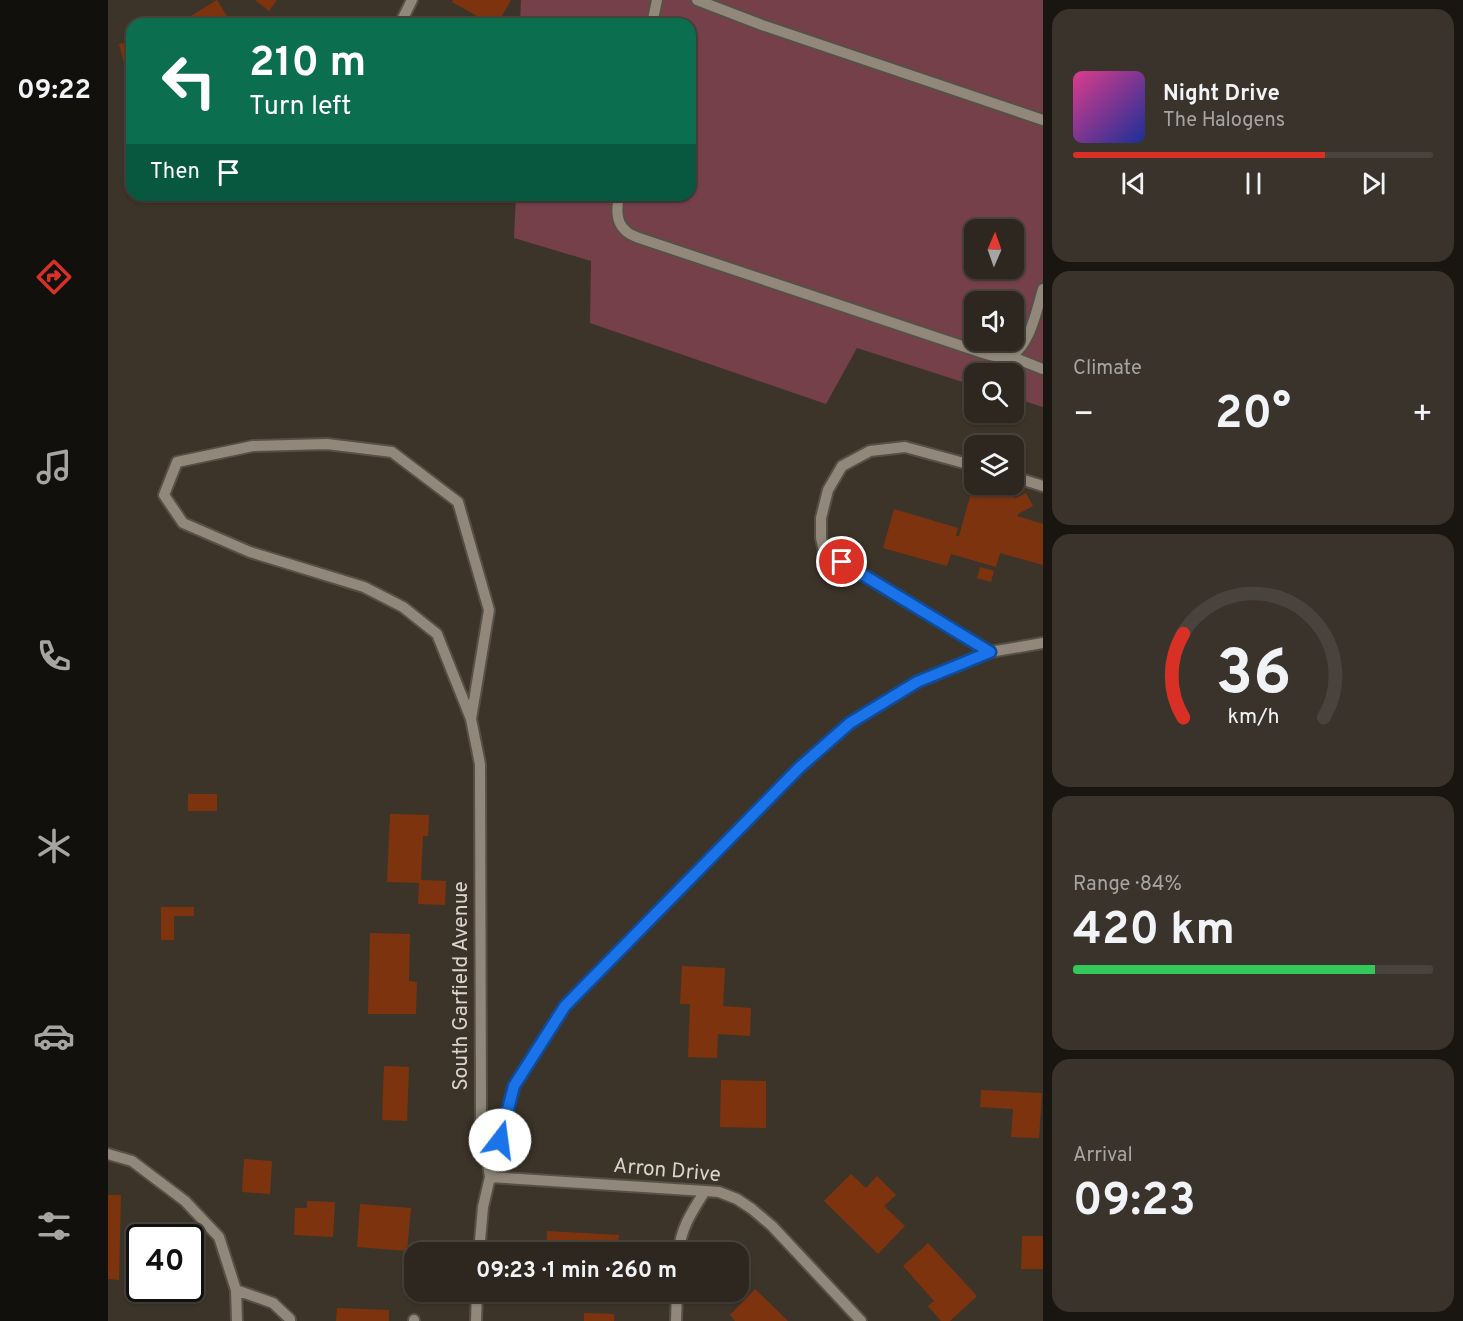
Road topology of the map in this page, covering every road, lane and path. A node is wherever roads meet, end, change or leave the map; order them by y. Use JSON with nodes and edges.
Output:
{"nodes":[{"id":1,"x":412,"y":0,"type":"edge"},
{"id":2,"x":657,"y":0,"type":"edge"},
{"id":3,"x":697,"y":0,"type":"edge"},
{"id":4,"x":403,"y":18,"type":"edge"},
{"id":5,"x":653,"y":18,"type":"edge"},
{"id":6,"x":1043,"y":120,"type":"edge"},
{"id":7,"x":619,"y":201,"type":"edge"},
{"id":8,"x":1043,"y":289,"type":"edge"},
{"id":9,"x":1010,"y":356,"type":"junction"},
{"id":10,"x":1043,"y":369,"type":"edge"},
{"id":11,"x":964,"y":463,"type":"edge"},
{"id":12,"x":1024,"y":480,"type":"edge"},
{"id":13,"x":1043,"y":486,"type":"edge"},
{"id":14,"x":1043,"y":643,"type":"edge"},
{"id":15,"x":990,"y":652,"type":"junction"},
{"id":16,"x":471,"y":719,"type":"junction"},
{"id":17,"x":108,"y":1154,"type":"edge"},
{"id":18,"x":490,"y":1177,"type":"junction"},
{"id":19,"x":705,"y":1191,"type":"junction"},
{"id":20,"x":480,"y":1242,"type":"edge"},
{"id":21,"x":681,"y":1242,"type":"edge"},
{"id":22,"x":236,"y":1290,"type":"junction"},
{"id":23,"x":477,"y":1302,"type":"edge"},
{"id":24,"x":677,"y":1302,"type":"edge"},
{"id":25,"x":237,"y":1321,"type":"edge"},
{"id":26,"x":290,"y":1321,"type":"edge"},
{"id":27,"x":476,"y":1321,"type":"edge"},
{"id":28,"x":676,"y":1321,"type":"edge"},
{"id":29,"x":861,"y":1321,"type":"edge"}],
"edges":[{"from":1,"to":4,"type":"street"},
{"from":2,"to":5,"type":"street"},
{"from":3,"to":6,"type":"street"},
{"from":7,"to":9,"type":"street"},
{"from":8,"to":9,"type":"street"},
{"from":9,"to":10,"type":"street"},
{"from":11,"to":15,"type":"street"},
{"from":12,"to":13,"type":"street"},
{"from":14,"to":15,"type":"street"},
{"from":15,"to":18,"type":"street"},
{"from":16,"to":16,"type":"street"},
{"from":16,"to":18,"type":"street","name":"South Garfield Avenue"},
{"from":17,"to":22,"type":"street"},
{"from":18,"to":19,"type":"street","name":"Arron Drive"},
{"from":18,"to":20,"type":"street","name":"South Garfield Avenue"},
{"from":19,"to":21,"type":"street"},
{"from":19,"to":29,"type":"street","name":"Arron Drive"},
{"from":22,"to":25,"type":"street"},
{"from":22,"to":26,"type":"street"},
{"from":23,"to":27,"type":"street"},
{"from":24,"to":28,"type":"street"}]}
